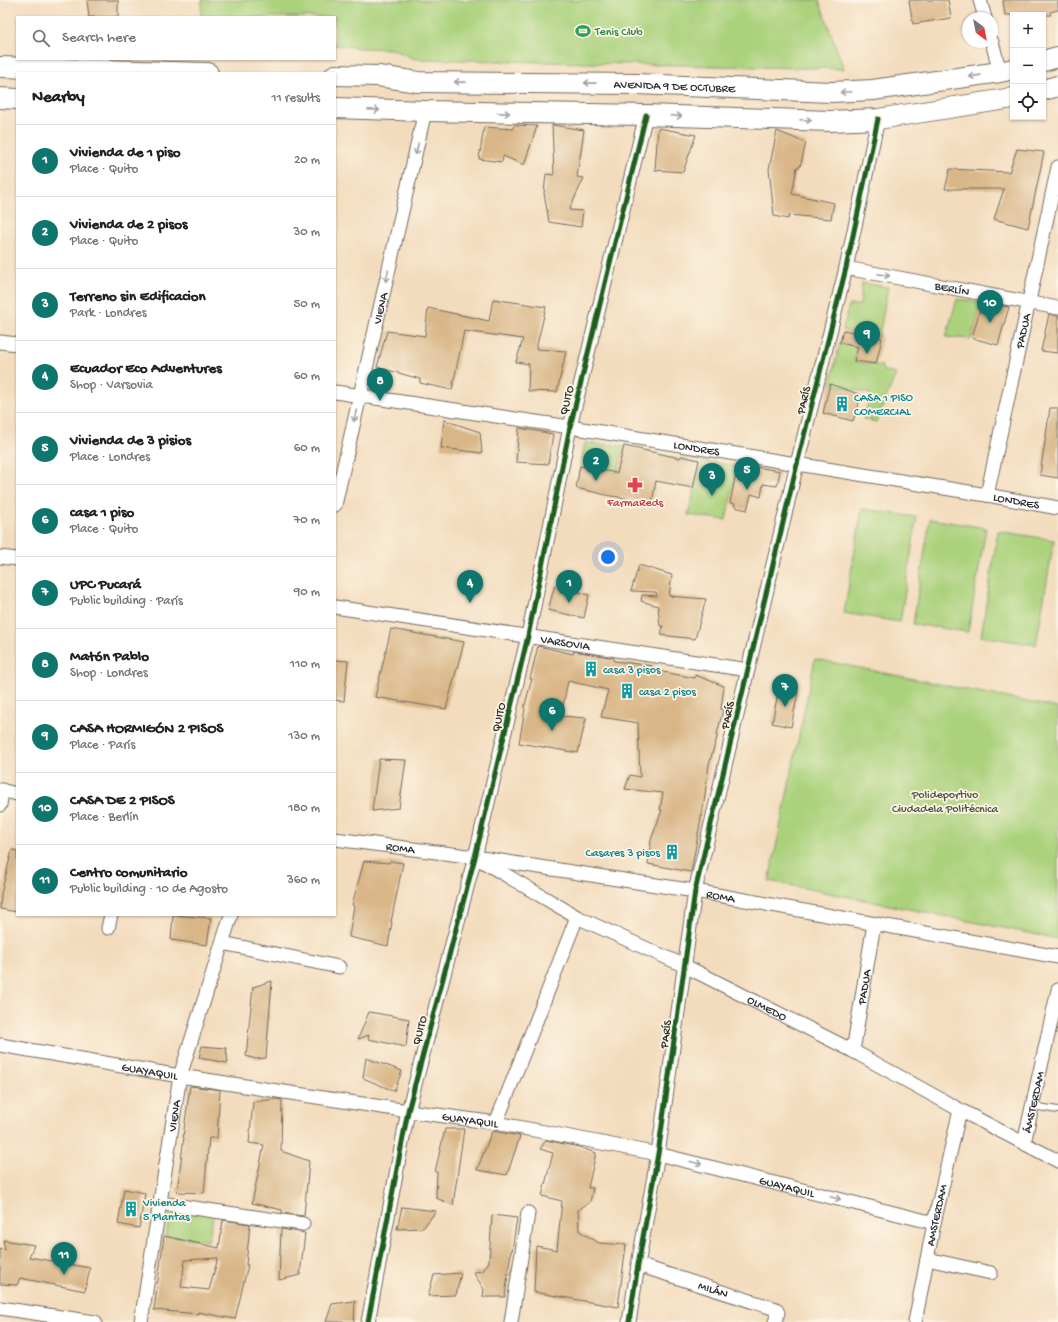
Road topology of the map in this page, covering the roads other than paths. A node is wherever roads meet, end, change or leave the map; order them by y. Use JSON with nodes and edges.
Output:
{"nodes":[{"id":1,"x":980,"y":0,"type":"edge"},
{"id":2,"x":983,"y":12,"type":"edge"},
{"id":3,"x":995,"y":48,"type":"edge"},
{"id":4,"x":1058,"y":57,"type":"edge"},
{"id":5,"x":1046,"y":60,"type":"edge"},
{"id":6,"x":0,"y":67,"type":"edge"},
{"id":7,"x":1007,"y":71,"type":"edge"},
{"id":8,"x":173,"y":72,"type":"edge"},
{"id":9,"x":336,"y":75,"type":"edge"},
{"id":10,"x":1058,"y":86,"type":"edge"},
{"id":11,"x":1046,"y":89,"type":"edge"},
{"id":12,"x":0,"y":98,"type":"edge"},
{"id":13,"x":1010,"y":98,"type":"edge"},
{"id":14,"x":16,"y":99,"type":"edge"},
{"id":15,"x":336,"y":108,"type":"edge"},
{"id":16,"x":425,"y":111,"type":"junction"},
{"id":17,"x":646,"y":115,"type":"junction"},
{"id":18,"x":878,"y":119,"type":"junction"},
{"id":19,"x":1057,"y":175,"type":"edge"},
{"id":20,"x":846,"y":268,"type":"junction"},
{"id":21,"x":1028,"y":304,"type":"junction"},
{"id":22,"x":1058,"y":308,"type":"edge"},
{"id":23,"x":0,"y":342,"type":"edge"},
{"id":24,"x":16,"y":344,"type":"edge"},
{"id":25,"x":336,"y":392,"type":"edge"},
{"id":26,"x":360,"y":396,"type":"junction"},
{"id":27,"x":570,"y":427,"type":"junction"},
{"id":28,"x":797,"y":464,"type":"junction"},
{"id":29,"x":987,"y":495,"type":"junction"},
{"id":30,"x":336,"y":501,"type":"edge"},
{"id":31,"x":1058,"y":508,"type":"edge"},
{"id":32,"x":0,"y":557,"type":"edge"},
{"id":33,"x":16,"y":559,"type":"edge"},
{"id":34,"x":336,"y":607,"type":"edge"},
{"id":35,"x":528,"y":636,"type":"junction"},
{"id":36,"x":748,"y":670,"type":"junction"},
{"id":37,"x":1,"y":790,"type":"edge"},
{"id":38,"x":16,"y":794,"type":"edge"},
{"id":39,"x":0,"y":805,"type":"edge"},
{"id":40,"x":336,"y":839,"type":"edge"},
{"id":41,"x":475,"y":857,"type":"junction"},
{"id":42,"x":695,"y":891,"type":"junction"},
{"id":43,"x":111,"y":916,"type":"edge"},
{"id":44,"x":231,"y":916,"type":"edge"},
{"id":45,"x":576,"y":917,"type":"junction"},
{"id":46,"x":874,"y":924,"type":"junction"},
{"id":47,"x":108,"y":928,"type":"dead end"},
{"id":48,"x":222,"y":943,"type":"junction"},
{"id":49,"x":1058,"y":956,"type":"edge"},
{"id":50,"x":685,"y":966,"type":"junction"},
{"id":51,"x":339,"y":967,"type":"dead end"},
{"id":52,"x":1058,"y":990,"type":"edge"},
{"id":53,"x":0,"y":1045,"type":"edge"},
{"id":54,"x":853,"y":1051,"type":"junction"},
{"id":55,"x":180,"y":1076,"type":"junction"},
{"id":56,"x":1032,"y":1106,"type":"junction"},
{"id":57,"x":960,"y":1110,"type":"junction"},
{"id":58,"x":1058,"y":1110,"type":"edge"},
{"id":59,"x":408,"y":1111,"type":"junction"},
{"id":60,"x":496,"y":1123,"type":"junction"},
{"id":61,"x":1024,"y":1143,"type":"junction"},
{"id":62,"x":658,"y":1154,"type":"junction"},
{"id":63,"x":1058,"y":1161,"type":"edge"},
{"id":64,"x":160,"y":1203,"type":"junction"},
{"id":65,"x":528,"y":1213,"type":"dead end"},
{"id":66,"x":934,"y":1223,"type":"junction"},
{"id":67,"x":303,"y":1224,"type":"dead end"},
{"id":68,"x":927,"y":1259,"type":"junction"},
{"id":69,"x":638,"y":1265,"type":"junction"},
{"id":70,"x":991,"y":1273,"type":"dead end"},
{"id":71,"x":0,"y":1308,"type":"edge"},
{"id":72,"x":95,"y":1322,"type":"edge"},
{"id":73,"x":141,"y":1322,"type":"edge"},
{"id":74,"x":368,"y":1322,"type":"edge"},
{"id":75,"x":511,"y":1322,"type":"edge"},
{"id":76,"x":629,"y":1322,"type":"edge"},
{"id":77,"x":775,"y":1322,"type":"edge"},
{"id":78,"x":915,"y":1322,"type":"edge"}],
"edges":[{"from":1,"to":2,"type":"street"},
{"from":3,"to":7,"type":"street"},
{"from":4,"to":5,"type":"main road"},
{"from":6,"to":8,"type":"main road"},
{"from":7,"to":9,"type":"main road","name":"AVENIDA 9 DE OCTUBRE","one_way":true},
{"from":10,"to":11,"type":"main road"},
{"from":12,"to":14,"type":"main road"},
{"from":13,"to":18,"type":"main road"},
{"from":15,"to":16,"type":"main road","one_way":true},
{"from":16,"to":17,"type":"main road","one_way":true},
{"from":16,"to":26,"type":"street","name":"VIENA","one_way":true},
{"from":17,"to":18,"type":"main road","one_way":true},
{"from":17,"to":27,"type":"street","name":"QUITO"},
{"from":18,"to":20,"type":"street","name":"PARÍS"},
{"from":19,"to":21,"type":"street","name":"PADUA"},
{"from":20,"to":21,"type":"street","name":"BERLÍN","one_way":true},
{"from":20,"to":28,"type":"street","name":"PARÍS"},
{"from":21,"to":22,"type":"street","name":"BERLÍN"},
{"from":21,"to":29,"type":"street","name":"PADUA"},
{"from":23,"to":24,"type":"street"},
{"from":25,"to":26,"type":"street","name":"LONDRES"},
{"from":26,"to":27,"type":"street","name":"LONDRES"},
{"from":26,"to":30,"type":"street","name":"VIENA","one_way":true},
{"from":27,"to":28,"type":"street","name":"LONDRES"},
{"from":27,"to":35,"type":"street","name":"QUITO"},
{"from":28,"to":29,"type":"street","name":"LONDRES"},
{"from":28,"to":36,"type":"street","name":"PARÍS"},
{"from":29,"to":31,"type":"street","name":"LONDRES"},
{"from":32,"to":33,"type":"street"},
{"from":34,"to":35,"type":"street","name":"VARSOVIA"},
{"from":35,"to":36,"type":"street","name":"VARSOVIA"},
{"from":35,"to":41,"type":"street","name":"QUITO"},
{"from":36,"to":42,"type":"street","name":"PARÍS"},
{"from":37,"to":38,"type":"street"},
{"from":37,"to":39,"type":"street"},
{"from":40,"to":41,"type":"street","name":"ROMA"},
{"from":41,"to":42,"type":"street","name":"ROMA"},
{"from":41,"to":45,"type":"street","name":"OLMEDO"},
{"from":41,"to":59,"type":"street","name":"QUITO"},
{"from":42,"to":46,"type":"street","name":"ROMA"},
{"from":42,"to":50,"type":"street","name":"PARÍS"},
{"from":43,"to":47,"type":"street"},
{"from":44,"to":48,"type":"street","name":"VIENA"},
{"from":45,"to":50,"type":"street","name":"OLMEDO"},
{"from":45,"to":60,"type":"street"},
{"from":46,"to":49,"type":"street","name":"ROMA"},
{"from":46,"to":54,"type":"street","name":"PADUA"},
{"from":48,"to":51,"type":"street"},
{"from":48,"to":55,"type":"street","name":"VIENA"},
{"from":50,"to":54,"type":"street","name":"OLMEDO"},
{"from":50,"to":62,"type":"street","name":"PARÍS"},
{"from":52,"to":56,"type":"street","name":"ÁMSTERDAM"},
{"from":53,"to":55,"type":"street","name":"GUAYAQUIL"},
{"from":54,"to":57,"type":"street","name":"OLMEDO"},
{"from":55,"to":59,"type":"street","name":"GUAYAQUIL"},
{"from":55,"to":64,"type":"street","name":"VIENA"},
{"from":56,"to":58,"type":"lane"},
{"from":56,"to":61,"type":"street","name":"ÁMSTERDAM"},
{"from":57,"to":61,"type":"street","name":"OLMEDO"},
{"from":57,"to":66,"type":"street","name":"AMSTERDAM"},
{"from":59,"to":60,"type":"street","name":"GUAYAQUIL"},
{"from":59,"to":74,"type":"street","name":"QUITO"},
{"from":60,"to":62,"type":"street","name":"GUAYAQUIL"},
{"from":61,"to":63,"type":"street","name":"OLMEDO"},
{"from":62,"to":66,"type":"street","name":"GUAYAQUIL","one_way":true},
{"from":62,"to":69,"type":"street","name":"PARÍS"},
{"from":64,"to":67,"type":"street"},
{"from":64,"to":73,"type":"street","name":"VIENA"},
{"from":65,"to":75,"type":"street"},
{"from":66,"to":68,"type":"street","name":"AMSTERDAM"},
{"from":68,"to":70,"type":"street"},
{"from":68,"to":78,"type":"street","name":"AMSTERDAM"},
{"from":69,"to":76,"type":"street","name":"PARÍS"},
{"from":69,"to":77,"type":"street","name":"MILÁN"},
{"from":71,"to":72,"type":"street"}]}
